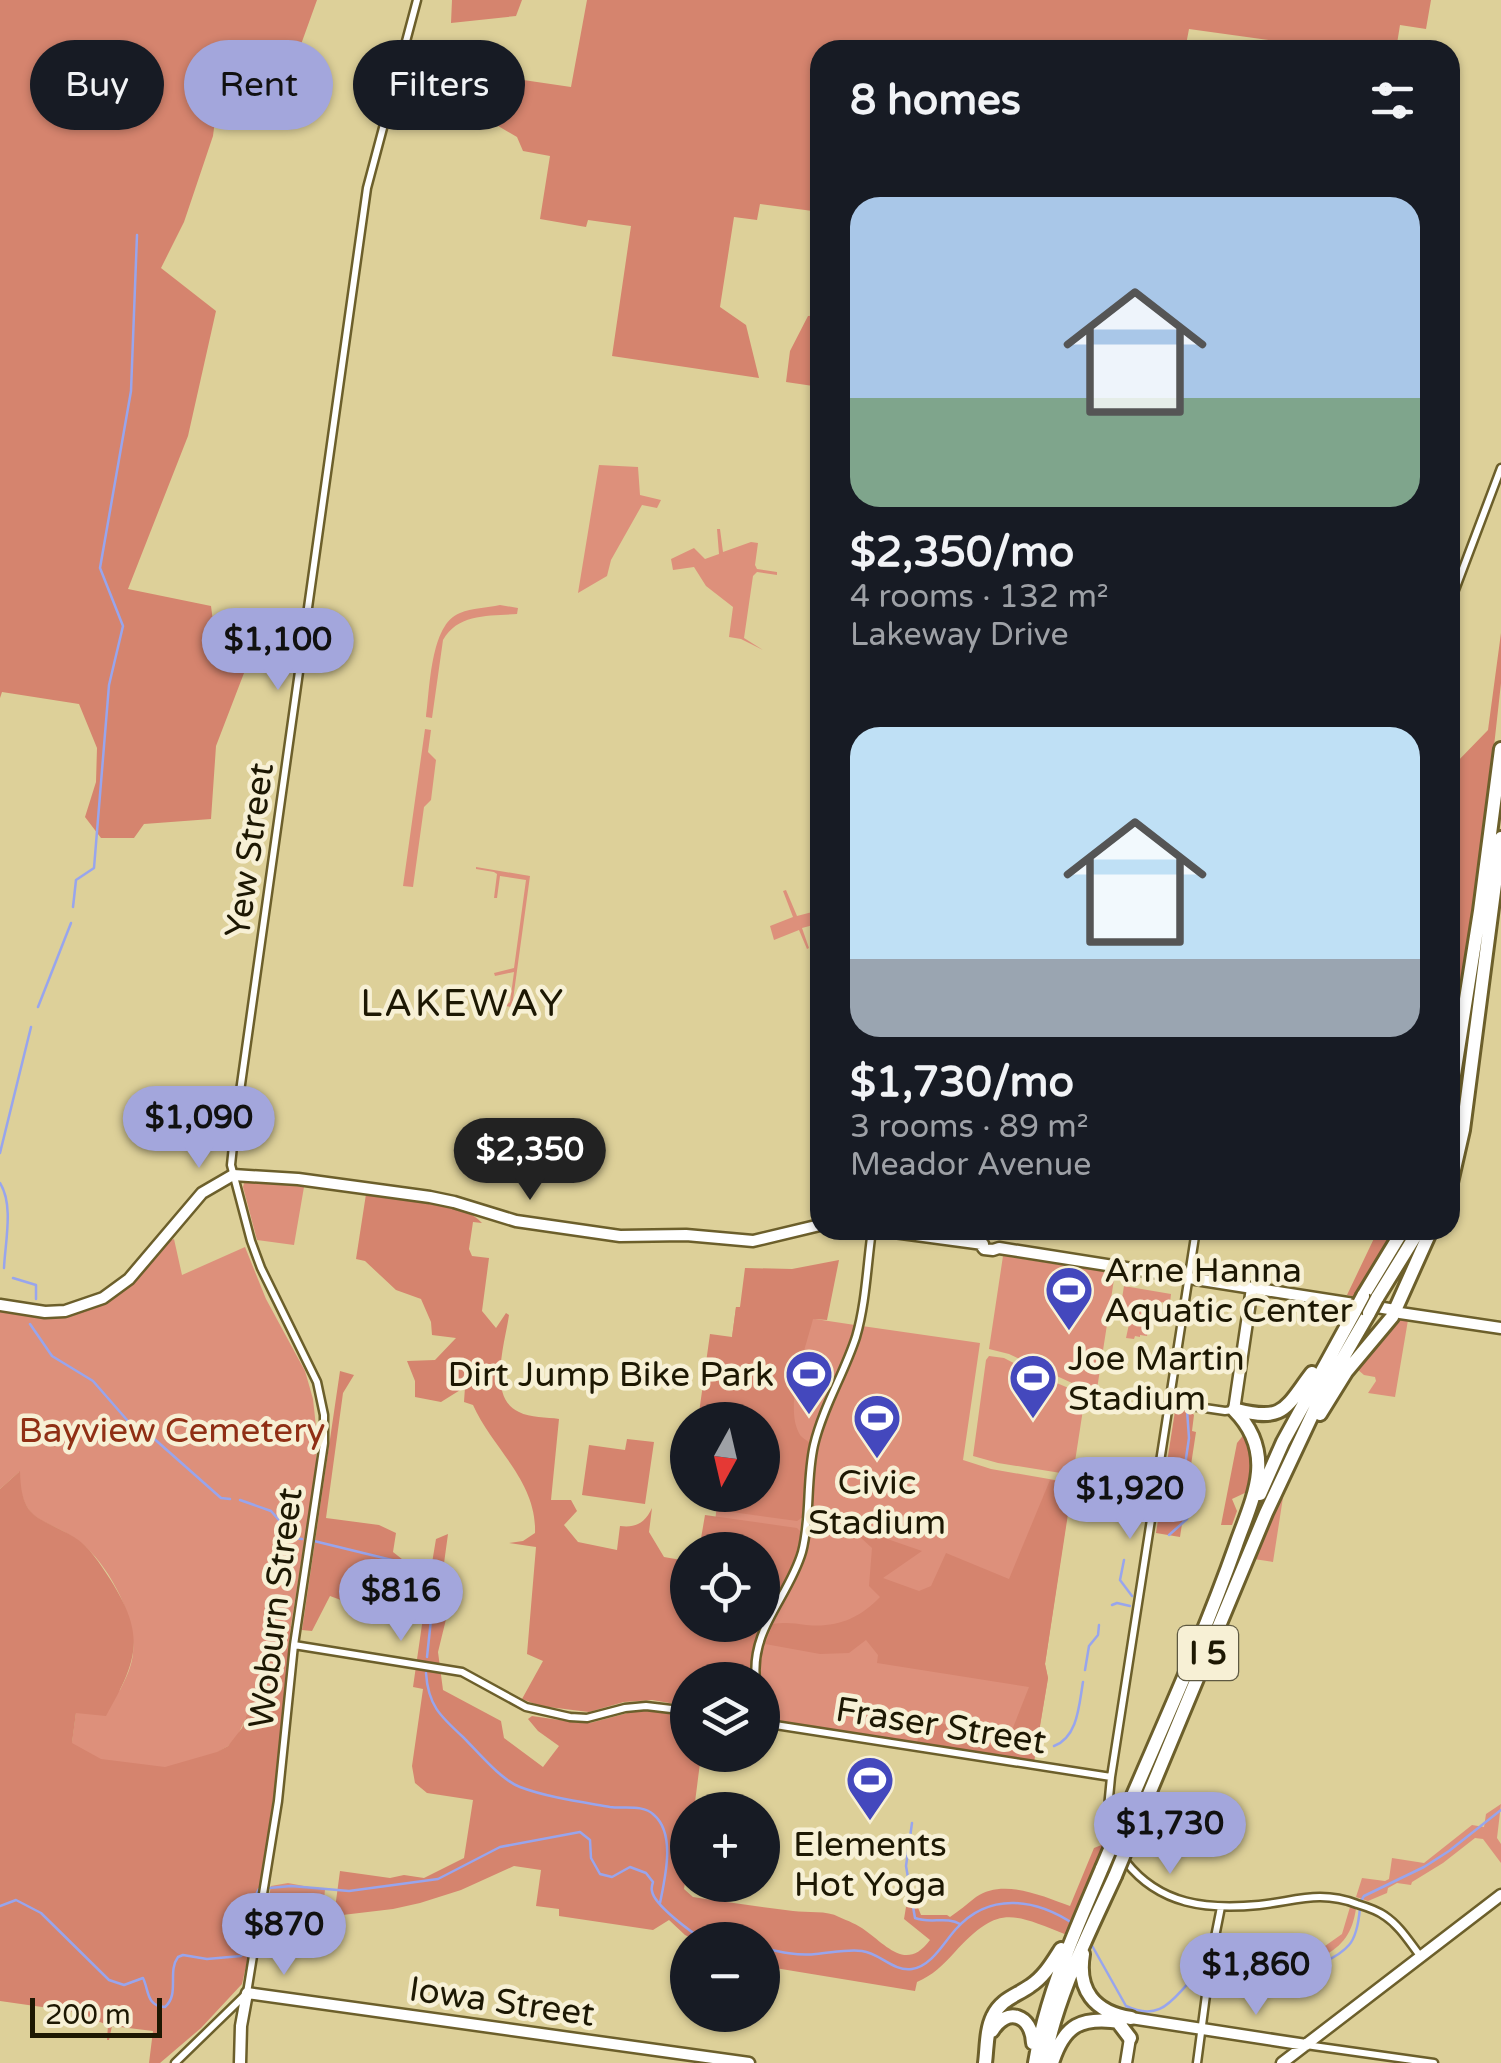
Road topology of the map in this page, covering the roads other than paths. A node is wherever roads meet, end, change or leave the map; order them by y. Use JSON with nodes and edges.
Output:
{"nodes":[{"id":1,"x":417,"y":0,"type":"edge"},
{"id":2,"x":1501,"y":468,"type":"edge"},
{"id":3,"x":1460,"y":577,"type":"edge"},
{"id":4,"x":1501,"y":748,"type":"edge"},
{"id":5,"x":1501,"y":838,"type":"edge"},
{"id":6,"x":1460,"y":1037,"type":"edge"},
{"id":7,"x":1472,"y":1054,"type":"junction"},
{"id":8,"x":1460,"y":1121,"type":"edge"},
{"id":9,"x":1460,"y":1146,"type":"edge"},
{"id":10,"x":233,"y":1174,"type":"junction"},
{"id":11,"x":810,"y":1227,"type":"edge"},
{"id":12,"x":874,"y":1240,"type":"edge"},
{"id":13,"x":942,"y":1240,"type":"edge"},
{"id":14,"x":1195,"y":1240,"type":"edge"},
{"id":15,"x":1397,"y":1240,"type":"edge"},
{"id":16,"x":1411,"y":1240,"type":"edge"},
{"id":17,"x":1426,"y":1240,"type":"edge"},
{"id":18,"x":1190,"y":1278,"type":"junction"},
{"id":19,"x":1252,"y":1288,"type":"junction"},
{"id":20,"x":1278,"y":1292,"type":"junction"},
{"id":21,"x":0,"y":1305,"type":"edge"},
{"id":22,"x":1366,"y":1305,"type":"junction"},
{"id":23,"x":1395,"y":1310,"type":"junction"},
{"id":24,"x":1248,"y":1316,"type":"junction"},
{"id":25,"x":1498,"y":1326,"type":"edge"},
{"id":26,"x":1340,"y":1335,"type":"junction"},
{"id":27,"x":1171,"y":1403,"type":"junction"},
{"id":28,"x":1234,"y":1410,"type":"junction"},
{"id":29,"x":1283,"y":1476,"type":"junction"},
{"id":30,"x":1229,"y":1565,"type":"junction"},
{"id":31,"x":294,"y":1646,"type":"junction"},
{"id":32,"x":755,"y":1662,"type":"edge"},
{"id":33,"x":670,"y":1708,"type":"edge"},
{"id":34,"x":780,"y":1726,"type":"edge"},
{"id":35,"x":1111,"y":1777,"type":"junction"},
{"id":36,"x":1112,"y":1833,"type":"dead end"},
{"id":37,"x":1126,"y":1862,"type":"dead end"},
{"id":38,"x":1108,"y":1872,"type":"junction"},
{"id":39,"x":1501,"y":1895,"type":"edge"},
{"id":40,"x":1221,"y":1906,"type":"junction"},
{"id":41,"x":1090,"y":1914,"type":"junction"},
{"id":42,"x":1072,"y":1953,"type":"junction"},
{"id":43,"x":1421,"y":1957,"type":"junction"},
{"id":44,"x":247,"y":1993,"type":"junction"},
{"id":45,"x":1126,"y":2021,"type":"junction"},
{"id":46,"x":1200,"y":2030,"type":"junction"},
{"id":47,"x":1130,"y":2038,"type":"joint"},
{"id":48,"x":1272,"y":2040,"type":"junction"},
{"id":49,"x":988,"y":2043,"type":"junction"},
{"id":50,"x":1306,"y":2045,"type":"junction"},
{"id":51,"x":175,"y":2063,"type":"edge"},
{"id":52,"x":240,"y":2063,"type":"edge"},
{"id":53,"x":749,"y":2063,"type":"edge"},
{"id":54,"x":986,"y":2063,"type":"edge"},
{"id":55,"x":1034,"y":2063,"type":"edge"},
{"id":56,"x":1044,"y":2063,"type":"edge"},
{"id":57,"x":1052,"y":2063,"type":"edge"},
{"id":58,"x":1126,"y":2063,"type":"edge"},
{"id":59,"x":1197,"y":2063,"type":"edge"},
{"id":60,"x":1280,"y":2063,"type":"edge"},
{"id":61,"x":1434,"y":2063,"type":"edge"}],
"edges":[{"from":1,"to":10,"type":"street","name":"Yew Street"},
{"from":2,"to":3,"type":"street"},
{"from":4,"to":6,"type":"highway"},
{"from":5,"to":7,"type":"highway"},
{"from":7,"to":8,"type":"highway"},
{"from":7,"to":9,"type":"highway"},
{"from":10,"to":11,"type":"main road"},
{"from":10,"to":21,"type":"main road"},
{"from":10,"to":31,"type":"street","name":"Woburn Street"},
{"from":12,"to":32,"type":"street"},
{"from":13,"to":18,"type":"main road"},
{"from":14,"to":18,"type":"street"},
{"from":15,"to":22,"type":"highway","number":"I 5"},
{"from":16,"to":22,"type":"highway","number":"I 5"},
{"from":17,"to":23,"type":"highway"},
{"from":18,"to":19,"type":"main road"},
{"from":18,"to":27,"type":"street"},
{"from":19,"to":20,"type":"main road"},
{"from":19,"to":24,"type":"main road"},
{"from":20,"to":22,"type":"main road"},
{"from":20,"to":24,"type":"main road"},
{"from":22,"to":23,"type":"main road"},
{"from":22,"to":26,"type":"highway","number":"I 5"},
{"from":22,"to":29,"type":"highway","number":"I 5"},
{"from":23,"to":25,"type":"main road"},
{"from":23,"to":29,"type":"highway"},
{"from":24,"to":28,"type":"main road"},
{"from":26,"to":28,"type":"highway"},
{"from":26,"to":30,"type":"highway","number":"I 5"},
{"from":27,"to":28,"type":"street"},
{"from":27,"to":35,"type":"street"},
{"from":28,"to":30,"type":"highway"},
{"from":29,"to":38,"type":"highway","number":"I 5","bridge":true},
{"from":30,"to":38,"type":"highway","number":"I 5","bridge":true},
{"from":31,"to":33,"type":"street"},
{"from":31,"to":44,"type":"street","name":"Woburn Street"},
{"from":34,"to":35,"type":"street","name":"Fraser Street"},
{"from":35,"to":36,"type":"street"},
{"from":37,"to":40,"type":"street"},
{"from":38,"to":41,"type":"highway","number":"I 5"},
{"from":39,"to":43,"type":"main road"},
{"from":40,"to":43,"type":"street"},
{"from":40,"to":46,"type":"street"},
{"from":41,"to":42,"type":"highway"},
{"from":41,"to":42,"type":"highway","number":"I 5"},
{"from":42,"to":45,"type":"highway"},
{"from":42,"to":49,"type":"highway"},
{"from":42,"to":55,"type":"highway"},
{"from":42,"to":56,"type":"highway"},
{"from":43,"to":50,"type":"main road"},
{"from":44,"to":51,"type":"street"},
{"from":44,"to":52,"type":"main road","name":"Woburn Street"},
{"from":44,"to":53,"type":"main road","name":"Iowa Street"},
{"from":45,"to":46,"type":"main road"},
{"from":45,"to":47,"type":"highway"},
{"from":45,"to":57,"type":"highway"},
{"from":46,"to":48,"type":"main road"},
{"from":46,"to":59,"type":"street"},
{"from":47,"to":58,"type":"main road"},
{"from":48,"to":50,"type":"main road"},
{"from":48,"to":60,"type":"main road"},
{"from":49,"to":54,"type":"highway"},
{"from":49,"to":55,"type":"highway"},
{"from":50,"to":60,"type":"main road"},
{"from":50,"to":61,"type":"street"}]}
